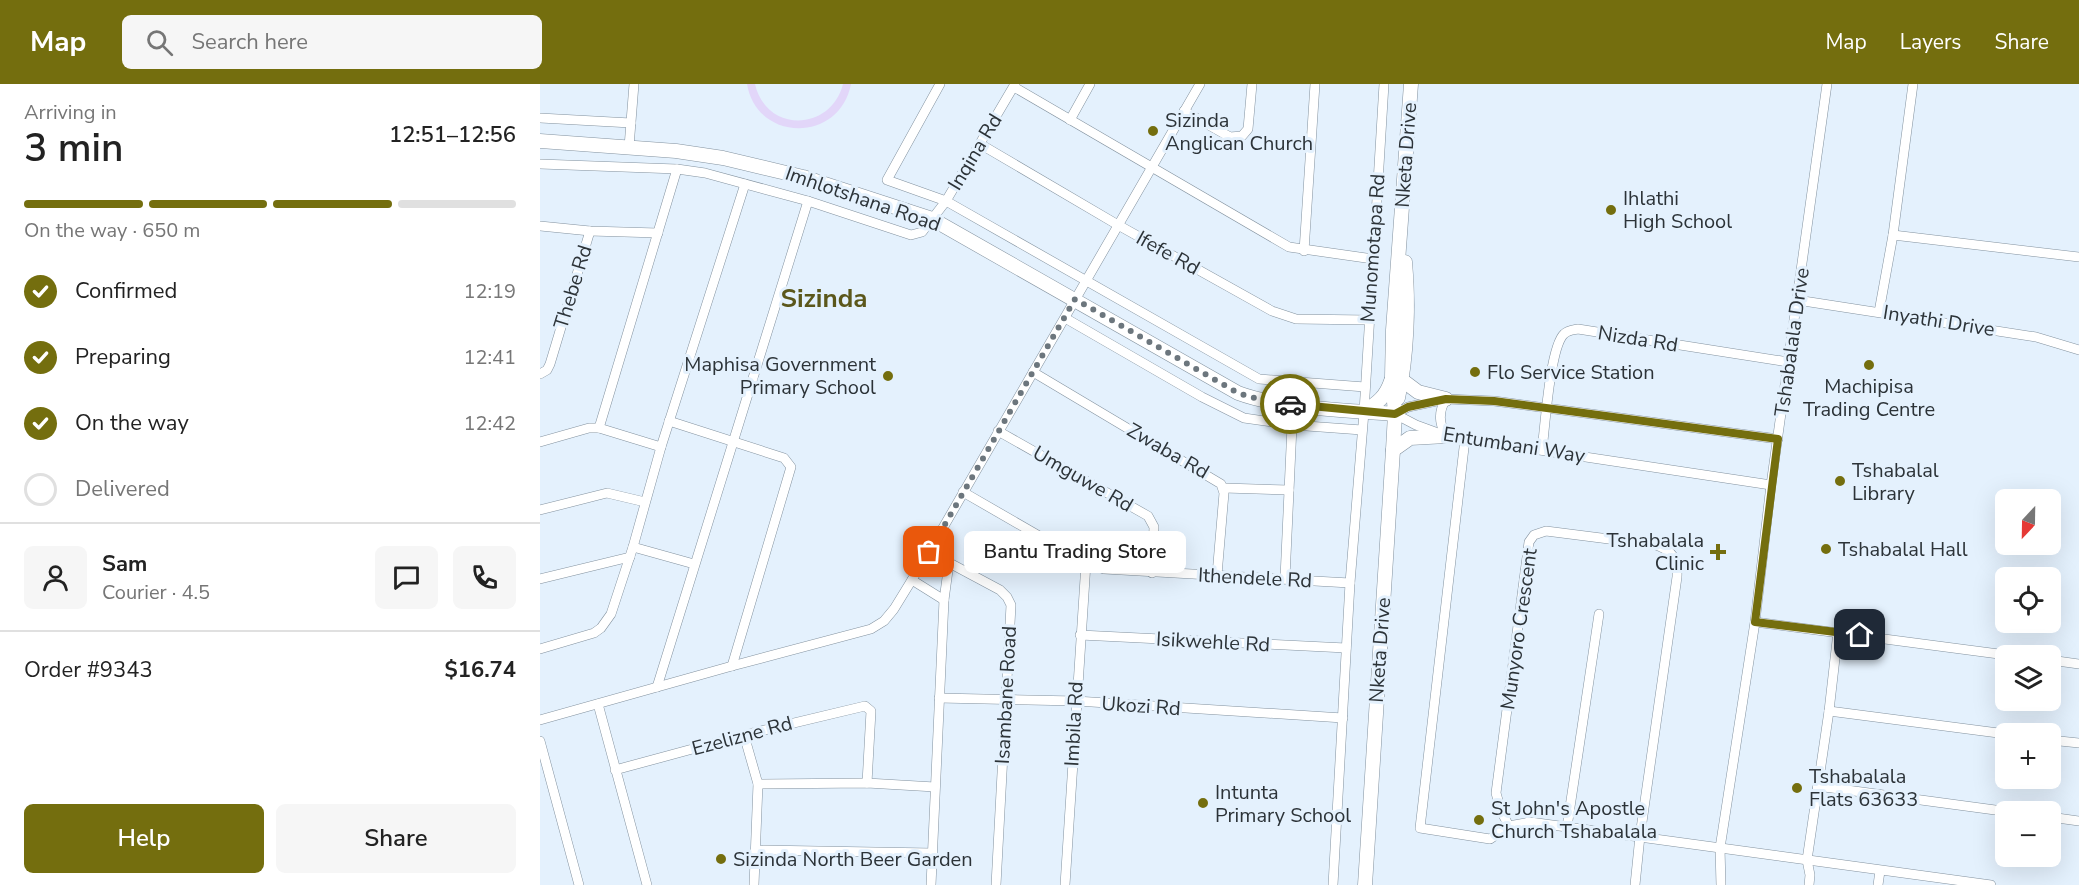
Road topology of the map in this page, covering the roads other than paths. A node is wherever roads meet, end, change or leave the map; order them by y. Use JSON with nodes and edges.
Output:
{"nodes":[{"id":1,"x":634,"y":84,"type":"edge"},
{"id":2,"x":940,"y":84,"type":"edge"},
{"id":3,"x":1090,"y":84,"type":"edge"},
{"id":4,"x":1200,"y":84,"type":"edge"},
{"id":5,"x":1252,"y":84,"type":"edge"},
{"id":6,"x":1315,"y":84,"type":"edge"},
{"id":7,"x":1384,"y":84,"type":"edge"},
{"id":8,"x":1411,"y":84,"type":"edge"},
{"id":9,"x":1827,"y":84,"type":"edge"},
{"id":10,"x":1913,"y":84,"type":"edge"},
{"id":11,"x":1014,"y":85,"type":"edge"},
{"id":12,"x":1184,"y":111,"type":"junction"},
{"id":13,"x":540,"y":118,"type":"edge"},
{"id":14,"x":1070,"y":120,"type":"junction"},
{"id":15,"x":631,"y":123,"type":"junction"},
{"id":16,"x":540,"y":141,"type":"edge"},
{"id":17,"x":980,"y":144,"type":"junction"},
{"id":18,"x":629,"y":147,"type":"junction"},
{"id":19,"x":540,"y":164,"type":"edge"},
{"id":20,"x":1152,"y":167,"type":"junction"},
{"id":21,"x":677,"y":170,"type":"junction"},
{"id":22,"x":744,"y":184,"type":"junction"},
{"id":23,"x":807,"y":201,"type":"junction"},
{"id":24,"x":946,"y":201,"type":"junction"},
{"id":25,"x":932,"y":219,"type":"junction"},
{"id":26,"x":1118,"y":225,"type":"junction"},
{"id":27,"x":540,"y":226,"type":"edge"},
{"id":28,"x":590,"y":231,"type":"junction"},
{"id":29,"x":658,"y":233,"type":"junction"},
{"id":30,"x":1893,"y":235,"type":"junction"},
{"id":31,"x":1304,"y":251,"type":"junction"},
{"id":32,"x":2079,"y":258,"type":"edge"},
{"id":33,"x":1373,"y":259,"type":"junction"},
{"id":34,"x":1086,"y":281,"type":"junction"},
{"id":35,"x":1075,"y":299,"type":"junction"},
{"id":36,"x":1797,"y":300,"type":"junction"},
{"id":37,"x":1879,"y":312,"type":"junction"},
{"id":38,"x":1065,"y":318,"type":"junction"},
{"id":39,"x":1368,"y":320,"type":"junction"},
{"id":40,"x":2079,"y":350,"type":"edge"},
{"id":41,"x":1788,"y":362,"type":"junction"},
{"id":42,"x":1033,"y":372,"type":"junction"},
{"id":43,"x":540,"y":374,"type":"edge"},
{"id":44,"x":1397,"y":379,"type":"junction"},
{"id":45,"x":1365,"y":387,"type":"junction"},
{"id":46,"x":1446,"y":399,"type":"junction"},
{"id":47,"x":1293,"y":404,"type":"junction"},
{"id":48,"x":1548,"y":407,"type":"junction"},
{"id":49,"x":1364,"y":412,"type":"junction"},
{"id":50,"x":1395,"y":414,"type":"junction"},
{"id":51,"x":669,"y":420,"type":"junction"},
{"id":52,"x":1293,"y":425,"type":"junction"},
{"id":53,"x":599,"y":428,"type":"junction"},
{"id":54,"x":1362,"y":430,"type":"junction"},
{"id":55,"x":998,"y":431,"type":"junction"},
{"id":56,"x":1446,"y":436,"type":"junction"},
{"id":57,"x":1465,"y":439,"type":"junction"},
{"id":58,"x":1778,"y":439,"type":"junction"},
{"id":59,"x":732,"y":441,"type":"junction"},
{"id":60,"x":540,"y":442,"type":"edge"},
{"id":61,"x":661,"y":447,"type":"junction"},
{"id":62,"x":1393,"y":450,"type":"junction"},
{"id":63,"x":1542,"y":450,"type":"junction"},
{"id":64,"x":1771,"y":485,"type":"junction"},
{"id":65,"x":1224,"y":488,"type":"junction"},
{"id":66,"x":1289,"y":490,"type":"junction"},
{"id":67,"x":963,"y":492,"type":"junction"},
{"id":68,"x":645,"y":502,"type":"junction"},
{"id":69,"x":540,"y":510,"type":"edge"},
{"id":70,"x":633,"y":547,"type":"junction"},
{"id":71,"x":929,"y":552,"type":"junction"},
{"id":72,"x":630,"y":557,"type":"junction"},
{"id":73,"x":949,"y":562,"type":"junction"},
{"id":74,"x":1086,"y":563,"type":"junction"},
{"id":75,"x":694,"y":564,"type":"junction"},
{"id":76,"x":1152,"y":573,"type":"junction"},
{"id":77,"x":1217,"y":575,"type":"junction"},
{"id":78,"x":540,"y":579,"type":"edge"},
{"id":79,"x":1284,"y":579,"type":"junction"},
{"id":80,"x":912,"y":580,"type":"junction"},
{"id":81,"x":1350,"y":583,"type":"junction"},
{"id":82,"x":944,"y":600,"type":"junction"},
{"id":83,"x":1599,"y":614,"type":"dead end"},
{"id":84,"x":1755,"y":622,"type":"junction"},
{"id":85,"x":1838,"y":632,"type":"junction"},
{"id":86,"x":1080,"y":635,"type":"junction"},
{"id":87,"x":1346,"y":648,"type":"junction"},
{"id":88,"x":540,"y":649,"type":"edge"},
{"id":89,"x":1995,"y":653,"type":"edge"},
{"id":90,"x":2061,"y":662,"type":"edge"},
{"id":91,"x":2079,"y":664,"type":"edge"},
{"id":92,"x":732,"y":666,"type":"junction"},
{"id":93,"x":657,"y":687,"type":"junction"},
{"id":94,"x":939,"y":698,"type":"junction"},
{"id":95,"x":1005,"y":699,"type":"junction"},
{"id":96,"x":1076,"y":701,"type":"junction"},
{"id":97,"x":598,"y":704,"type":"junction"},
{"id":98,"x":1829,"y":711,"type":"junction"},
{"id":99,"x":1343,"y":718,"type":"junction"},
{"id":100,"x":540,"y":720,"type":"edge"},
{"id":101,"x":1995,"y":733,"type":"edge"},
{"id":102,"x":744,"y":735,"type":"junction"},
{"id":103,"x":540,"y":741,"type":"edge"},
{"id":104,"x":2061,"y":741,"type":"edge"},
{"id":105,"x":2079,"y":743,"type":"edge"},
{"id":106,"x":615,"y":770,"type":"junction"},
{"id":107,"x":867,"y":783,"type":"junction"},
{"id":108,"x":758,"y":784,"type":"junction"},
{"id":109,"x":1818,"y":786,"type":"junction"},
{"id":110,"x":935,"y":787,"type":"junction"},
{"id":111,"x":1995,"y":810,"type":"edge"},
{"id":112,"x":2061,"y":819,"type":"edge"},
{"id":113,"x":2079,"y":821,"type":"edge"},
{"id":114,"x":1509,"y":826,"type":"junction"},
{"id":115,"x":1567,"y":827,"type":"junction"},
{"id":116,"x":1640,"y":836,"type":"junction"},
{"id":117,"x":1720,"y":848,"type":"junction"},
{"id":118,"x":756,"y":850,"type":"junction"},
{"id":119,"x":932,"y":853,"type":"junction"},
{"id":120,"x":1807,"y":860,"type":"junction"},
{"id":121,"x":1880,"y":871,"type":"junction"},
{"id":122,"x":579,"y":885,"type":"edge"},
{"id":123,"x":647,"y":885,"type":"edge"},
{"id":124,"x":754,"y":885,"type":"edge"},
{"id":125,"x":931,"y":885,"type":"edge"},
{"id":126,"x":996,"y":885,"type":"edge"},
{"id":127,"x":1065,"y":885,"type":"edge"},
{"id":128,"x":1333,"y":885,"type":"edge"},
{"id":129,"x":1365,"y":885,"type":"edge"},
{"id":130,"x":1635,"y":885,"type":"edge"},
{"id":131,"x":1721,"y":885,"type":"edge"},
{"id":132,"x":1809,"y":885,"type":"edge"},
{"id":133,"x":1878,"y":885,"type":"edge"},
{"id":134,"x":1991,"y":885,"type":"edge"}],
"edges":[{"from":1,"to":15,"type":"street"},
{"from":2,"to":24,"type":"street"},
{"from":3,"to":14,"type":"street"},
{"from":4,"to":12,"type":"street"},
{"from":5,"to":12,"type":"street"},
{"from":6,"to":31,"type":"street"},
{"from":7,"to":33,"type":"street","name":"Munomotapa Rd"},
{"from":8,"to":44,"type":"street","name":"Nketa Drive"},
{"from":9,"to":36,"type":"street","name":"Tshabalala Drive"},
{"from":10,"to":30,"type":"street"},
{"from":11,"to":14,"type":"street"},
{"from":11,"to":17,"type":"street","name":"Inqina Rd"},
{"from":12,"to":20,"type":"street"},
{"from":13,"to":15,"type":"street"},
{"from":14,"to":20,"type":"street"},
{"from":15,"to":18,"type":"street"},
{"from":16,"to":18,"type":"street","name":"Imhlotshana Road"},
{"from":17,"to":24,"type":"street","name":"Inqina Rd"},
{"from":17,"to":26,"type":"street","name":"Ifefe Rd"},
{"from":18,"to":25,"type":"street","name":"Imhlotshana Road"},
{"from":19,"to":21,"type":"street"},
{"from":20,"to":26,"type":"street"},
{"from":20,"to":31,"type":"street"},
{"from":21,"to":22,"type":"street"},
{"from":21,"to":29,"type":"street"},
{"from":22,"to":23,"type":"street"},
{"from":22,"to":51,"type":"street"},
{"from":23,"to":25,"type":"street","name":"Inqina Rd"},
{"from":23,"to":59,"type":"street"},
{"from":24,"to":25,"type":"street","name":"Inqina Rd"},
{"from":24,"to":34,"type":"street"},
{"from":25,"to":35,"type":"street","name":"Imhlotshana Road"},
{"from":26,"to":34,"type":"street"},
{"from":26,"to":39,"type":"street","name":"Ifefe Rd"},
{"from":27,"to":28,"type":"street"},
{"from":28,"to":29,"type":"street"},
{"from":28,"to":43,"type":"street","name":"Thebe Rd"},
{"from":29,"to":53,"type":"street"},
{"from":30,"to":32,"type":"street"},
{"from":30,"to":37,"type":"street"},
{"from":31,"to":33,"type":"street"},
{"from":33,"to":39,"type":"street","name":"Munomotapa Rd"},
{"from":34,"to":35,"type":"street"},
{"from":34,"to":45,"type":"street"},
{"from":35,"to":38,"type":"street"},
{"from":35,"to":47,"type":"street","name":"Imhlotshana Road"},
{"from":36,"to":37,"type":"street","name":"Inyathi Drive"},
{"from":36,"to":41,"type":"street","name":"Tshabalala Drive"},
{"from":37,"to":40,"type":"street","name":"Inyathi Drive"},
{"from":38,"to":42,"type":"street"},
{"from":38,"to":52,"type":"street"},
{"from":39,"to":45,"type":"street","name":"Munomotapa Rd"},
{"from":41,"to":48,"type":"street","name":"Nizda Rd"},
{"from":41,"to":58,"type":"street","name":"Tshabalala Drive"},
{"from":42,"to":55,"type":"street"},
{"from":42,"to":65,"type":"street","name":"Zwaba Rd"},
{"from":44,"to":46,"type":"street"},
{"from":44,"to":49,"type":"street"},
{"from":44,"to":50,"type":"street","name":"Nketa Drive"},
{"from":45,"to":49,"type":"street","name":"Munomotapa Rd"},
{"from":46,"to":48,"type":"street","name":"Entumbani Way"},
{"from":46,"to":50,"type":"street","name":"Entumbani Way"},
{"from":46,"to":56,"type":"street"},
{"from":47,"to":49,"type":"street","name":"Imhlotshana Road"},
{"from":47,"to":52,"type":"street"},
{"from":48,"to":58,"type":"street","name":"Entumbani Way"},
{"from":48,"to":63,"type":"street"},
{"from":49,"to":50,"type":"street","name":"Imhlotshana Road"},
{"from":49,"to":54,"type":"street","name":"Munomotapa Rd"},
{"from":50,"to":56,"type":"street","name":"Entumbani Way"},
{"from":50,"to":62,"type":"street","name":"Nketa Drive"},
{"from":51,"to":59,"type":"street"},
{"from":51,"to":61,"type":"street"},
{"from":52,"to":54,"type":"street"},
{"from":52,"to":66,"type":"street"},
{"from":53,"to":60,"type":"street"},
{"from":53,"to":61,"type":"street"},
{"from":54,"to":81,"type":"street","name":"Munomotapa Rd"},
{"from":55,"to":67,"type":"street"},
{"from":55,"to":76,"type":"street","name":"Umguwe Rd"},
{"from":56,"to":57,"type":"street","name":"Entumbani Way"},
{"from":56,"to":62,"type":"street"},
{"from":57,"to":63,"type":"street","name":"Entumbani Way"},
{"from":57,"to":114,"type":"street"},
{"from":58,"to":64,"type":"street","name":"Tshabalala Drive"},
{"from":59,"to":75,"type":"street"},
{"from":59,"to":92,"type":"street"},
{"from":61,"to":68,"type":"street"},
{"from":62,"to":129,"type":"street","name":"Nketa Drive"},
{"from":63,"to":64,"type":"street","name":"Entumbani Way"},
{"from":64,"to":84,"type":"street","name":"Tshabalala Drive"},
{"from":65,"to":66,"type":"street"},
{"from":65,"to":77,"type":"street","name":"Zwaba Rd"},
{"from":66,"to":79,"type":"street"},
{"from":67,"to":71,"type":"street"},
{"from":67,"to":74,"type":"street","name":"Ithendele Rd"},
{"from":68,"to":69,"type":"street"},
{"from":68,"to":70,"type":"street"},
{"from":70,"to":72,"type":"street"},
{"from":70,"to":75,"type":"street"},
{"from":71,"to":73,"type":"street","name":"Isambane Road"},
{"from":71,"to":80,"type":"street"},
{"from":72,"to":78,"type":"street"},
{"from":72,"to":88,"type":"street"},
{"from":73,"to":82,"type":"street"},
{"from":73,"to":95,"type":"street","name":"Isambane Road"},
{"from":74,"to":76,"type":"street","name":"Ithendele Rd"},
{"from":74,"to":86,"type":"street","name":"Imbila Rd"},
{"from":75,"to":93,"type":"street"},
{"from":76,"to":77,"type":"street","name":"Ithendele Rd"},
{"from":77,"to":79,"type":"street","name":"Ithendele Rd"},
{"from":79,"to":81,"type":"street","name":"Ithendele Rd"},
{"from":80,"to":82,"type":"street"},
{"from":80,"to":92,"type":"street"},
{"from":81,"to":87,"type":"street","name":"Munomotapa Rd"},
{"from":82,"to":94,"type":"street"},
{"from":83,"to":115,"type":"street"},
{"from":84,"to":85,"type":"street"},
{"from":84,"to":117,"type":"street","name":"Tshabalala Drive"},
{"from":85,"to":89,"type":"street"},
{"from":85,"to":98,"type":"street"},
{"from":86,"to":87,"type":"street","name":"Isikwehle Rd"},
{"from":86,"to":96,"type":"street","name":"Imbila Rd"},
{"from":87,"to":99,"type":"street","name":"Munomotapa Rd"},
{"from":90,"to":91,"type":"street"},
{"from":92,"to":93,"type":"street"},
{"from":93,"to":97,"type":"street"},
{"from":94,"to":95,"type":"street","name":"Ukozi Rd"},
{"from":94,"to":110,"type":"street"},
{"from":95,"to":96,"type":"street","name":"Ukozi Rd"},
{"from":95,"to":126,"type":"street","name":"Isambane Road"},
{"from":96,"to":99,"type":"street","name":"Ukozi Rd"},
{"from":96,"to":127,"type":"street","name":"Imbila Rd"},
{"from":97,"to":100,"type":"street"},
{"from":97,"to":106,"type":"street"},
{"from":98,"to":101,"type":"street"},
{"from":98,"to":109,"type":"street"},
{"from":99,"to":128,"type":"street","name":"Munomotapa Rd"},
{"from":102,"to":106,"type":"street","name":"Ezelizne Rd"},
{"from":102,"to":107,"type":"street","name":"Ezelizne Rd"},
{"from":102,"to":108,"type":"street"},
{"from":103,"to":122,"type":"street"},
{"from":104,"to":105,"type":"street"},
{"from":106,"to":123,"type":"street"},
{"from":107,"to":108,"type":"street"},
{"from":107,"to":110,"type":"street"},
{"from":108,"to":118,"type":"street"},
{"from":109,"to":111,"type":"street"},
{"from":109,"to":120,"type":"street"},
{"from":110,"to":119,"type":"street"},
{"from":112,"to":113,"type":"street"},
{"from":114,"to":115,"type":"street"},
{"from":114,"to":116,"type":"street","name":"Munyoro Crescent"},
{"from":115,"to":116,"type":"street"},
{"from":116,"to":117,"type":"street"},
{"from":116,"to":130,"type":"street","name":"Munyoro Crescent"},
{"from":117,"to":120,"type":"street"},
{"from":117,"to":131,"type":"street","name":"Tshabalala Drive"},
{"from":118,"to":119,"type":"street"},
{"from":118,"to":124,"type":"street"},
{"from":119,"to":125,"type":"street"},
{"from":120,"to":121,"type":"street"},
{"from":120,"to":132,"type":"street"},
{"from":121,"to":133,"type":"street"},
{"from":121,"to":134,"type":"street"}]}
